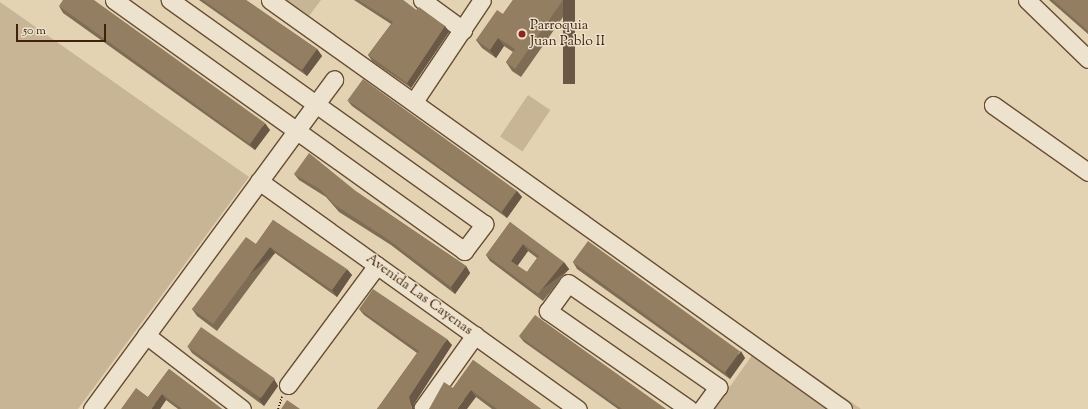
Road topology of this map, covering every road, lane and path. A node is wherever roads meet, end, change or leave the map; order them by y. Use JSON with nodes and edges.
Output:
{"nodes":[{"id":1,"x":114,"y":0,"type":"edge"},
{"id":2,"x":170,"y":0,"type":"edge"},
{"id":3,"x":270,"y":0,"type":"edge"},
{"id":4,"x":422,"y":0,"type":"edge"},
{"id":5,"x":482,"y":0,"type":"edge"},
{"id":6,"x":1027,"y":0,"type":"edge"},
{"id":7,"x":462,"y":30,"type":"junction"},
{"id":8,"x":1088,"y":59,"type":"edge"},
{"id":9,"x":334,"y":79,"type":"dead end"},
{"id":10,"x":415,"y":100,"type":"junction"},
{"id":11,"x":316,"y":104,"type":"junction"},
{"id":12,"x":993,"y":105,"type":"dead end"},
{"id":13,"x":296,"y":131,"type":"junction"},
{"id":14,"x":1088,"y":172,"type":"edge"},
{"id":15,"x":259,"y":181,"type":"junction"},
{"id":16,"x":377,"y":265,"type":"junction"},
{"id":17,"x":146,"y":335,"type":"junction"},
{"id":18,"x":475,"y":335,"type":"junction"},
{"id":19,"x":286,"y":389,"type":"joint"},
{"id":20,"x":574,"y":408,"type":"edge"},
{"id":21,"x":92,"y":409,"type":"edge"},
{"id":22,"x":242,"y":409,"type":"edge"},
{"id":23,"x":278,"y":409,"type":"edge"},
{"id":24,"x":422,"y":409,"type":"edge"},
{"id":25,"x":689,"y":409,"type":"edge"},
{"id":26,"x":702,"y":409,"type":"edge"},
{"id":27,"x":843,"y":409,"type":"edge"}],
"edges":[{"from":1,"to":13,"type":"street"},
{"from":2,"to":11,"type":"street"},
{"from":3,"to":10,"type":"street"},
{"from":4,"to":7,"type":"street"},
{"from":5,"to":7,"type":"street"},
{"from":6,"to":8,"type":"street"},
{"from":7,"to":10,"type":"street"},
{"from":9,"to":11,"type":"street"},
{"from":10,"to":27,"type":"street"},
{"from":11,"to":13,"type":"street"},
{"from":11,"to":13,"type":"street"},
{"from":12,"to":14,"type":"street"},
{"from":13,"to":15,"type":"street"},
{"from":15,"to":16,"type":"street","name":"Avenida Las Cayenas"},
{"from":15,"to":17,"type":"street"},
{"from":16,"to":18,"type":"street","name":"Avenida Las Cayenas"},
{"from":16,"to":19,"type":"street"},
{"from":17,"to":21,"type":"street"},
{"from":17,"to":22,"type":"street"},
{"from":18,"to":20,"type":"street","name":"Avenida Las Cayenas"},
{"from":18,"to":24,"type":"street"},
{"from":19,"to":23,"type":"path"},
{"from":25,"to":26,"type":"street"}]}
